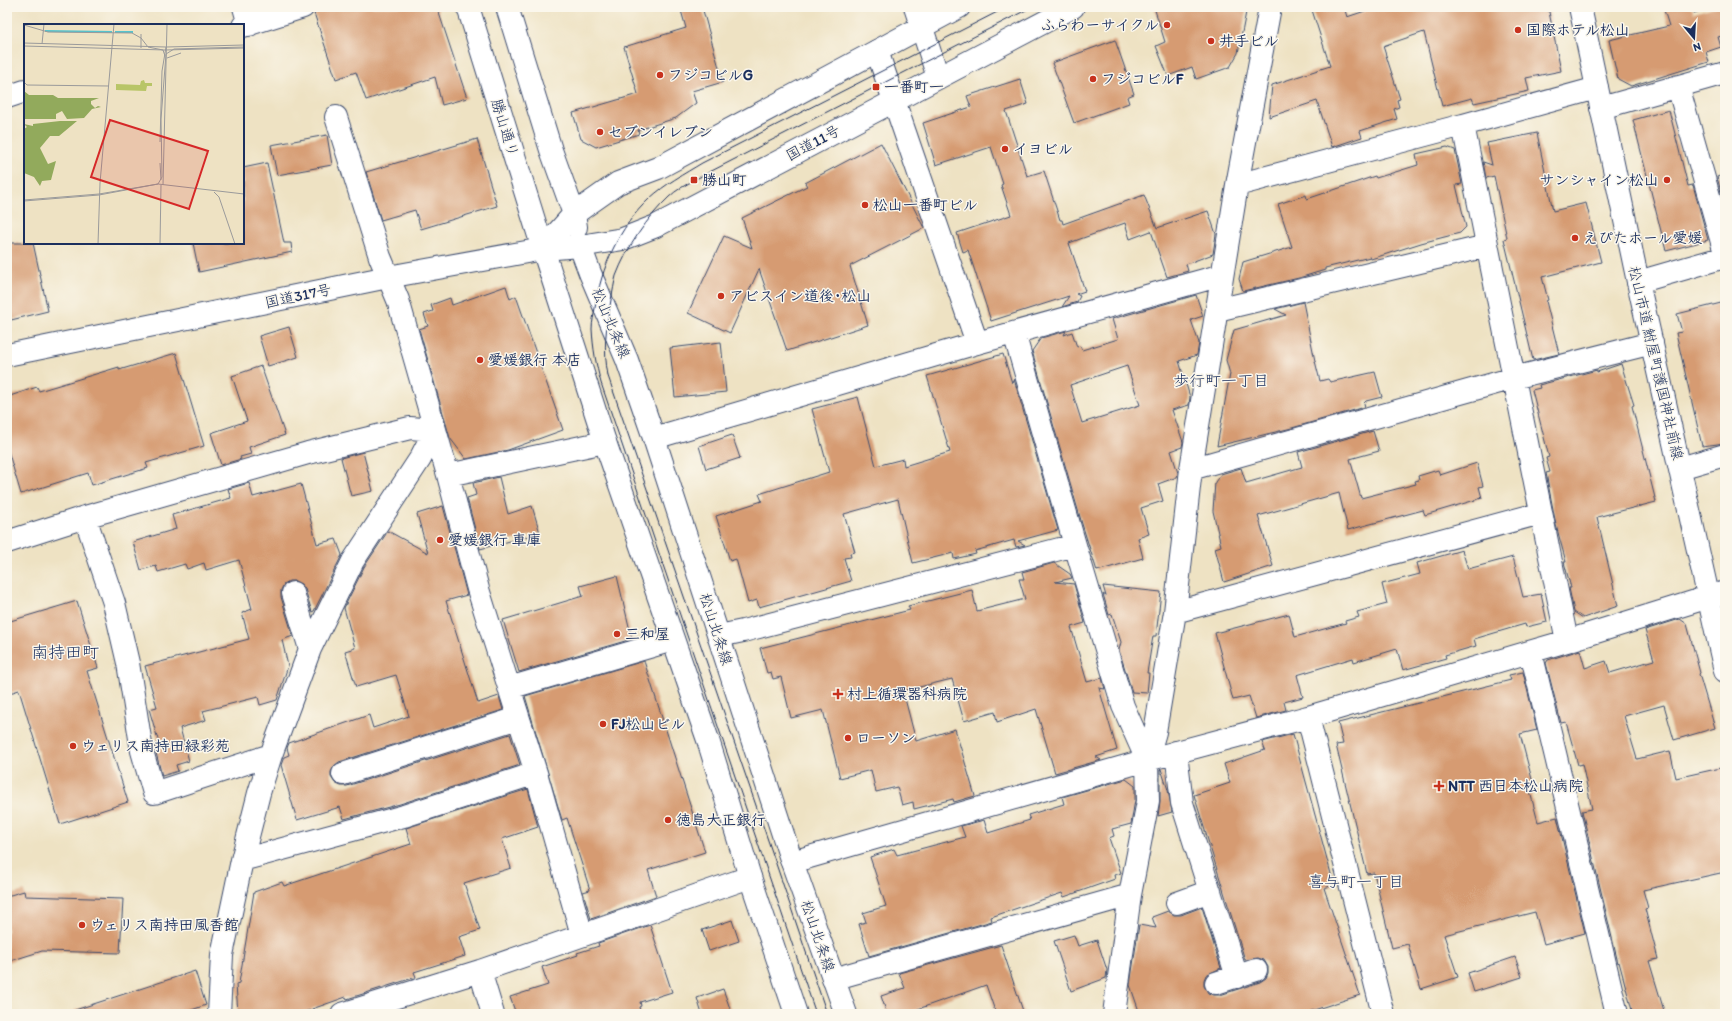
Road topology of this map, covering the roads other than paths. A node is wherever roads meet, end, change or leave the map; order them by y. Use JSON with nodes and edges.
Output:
{"nodes":[{"id":1,"x":303,"y":7,"type":"edge"},
{"id":2,"x":468,"y":7,"type":"edge"},
{"id":3,"x":508,"y":7,"type":"edge"},
{"id":4,"x":958,"y":7,"type":"edge"},
{"id":5,"x":1073,"y":7,"type":"edge"},
{"id":6,"x":1270,"y":7,"type":"edge"},
{"id":7,"x":1580,"y":7,"type":"edge"},
{"id":8,"x":918,"y":16,"type":"edge"},
{"id":9,"x":245,"y":19,"type":"edge"},
{"id":10,"x":877,"y":51,"type":"junction"},
{"id":11,"x":1725,"y":73,"type":"edge"},
{"id":12,"x":938,"y":77,"type":"junction"},
{"id":13,"x":1678,"y":86,"type":"junction"},
{"id":14,"x":24,"y":91,"type":"edge"},
{"id":15,"x":7,"y":97,"type":"edge"},
{"id":16,"x":1599,"y":98,"type":"junction"},
{"id":17,"x":893,"y":100,"type":"junction"},
{"id":18,"x":336,"y":117,"type":"dead end"},
{"id":19,"x":1463,"y":125,"type":"junction"},
{"id":20,"x":1237,"y":185,"type":"junction"},
{"id":21,"x":574,"y":214,"type":"junction"},
{"id":22,"x":580,"y":246,"type":"junction"},
{"id":23,"x":1487,"y":246,"type":"junction"},
{"id":24,"x":543,"y":249,"type":"junction"},
{"id":25,"x":1725,"y":253,"type":"edge"},
{"id":26,"x":1725,"y":258,"type":"edge"},
{"id":27,"x":1222,"y":275,"type":"junction"},
{"id":28,"x":388,"y":277,"type":"junction"},
{"id":29,"x":1638,"y":282,"type":"junction"},
{"id":30,"x":1216,"y":310,"type":"junction"},
{"id":31,"x":1014,"y":333,"type":"junction"},
{"id":32,"x":977,"y":343,"type":"junction"},
{"id":33,"x":1652,"y":343,"type":"junction"},
{"id":34,"x":7,"y":355,"type":"edge"},
{"id":35,"x":1514,"y":378,"type":"junction"},
{"id":36,"x":434,"y":430,"type":"junction"},
{"id":37,"x":654,"y":438,"type":"junction"},
{"id":38,"x":605,"y":442,"type":"junction"},
{"id":39,"x":1725,"y":455,"type":"edge"},
{"id":40,"x":1680,"y":468,"type":"junction"},
{"id":41,"x":1191,"y":470,"type":"junction"},
{"id":42,"x":448,"y":475,"type":"junction"},
{"id":43,"x":1541,"y":513,"type":"junction"},
{"id":44,"x":85,"y":517,"type":"junction"},
{"id":45,"x":7,"y":542,"type":"edge"},
{"id":46,"x":1075,"y":545,"type":"junction"},
{"id":47,"x":293,"y":593,"type":"dead end"},
{"id":48,"x":1717,"y":594,"type":"edge"},
{"id":49,"x":1175,"y":612,"type":"junction"},
{"id":50,"x":718,"y":636,"type":"junction"},
{"id":51,"x":673,"y":640,"type":"junction"},
{"id":52,"x":1567,"y":641,"type":"junction"},
{"id":53,"x":310,"y":649,"type":"junction"},
{"id":54,"x":1531,"y":652,"type":"junction"},
{"id":55,"x":1725,"y":671,"type":"edge"},
{"id":56,"x":509,"y":688,"type":"junction"},
{"id":57,"x":1308,"y":717,"type":"junction"},
{"id":58,"x":518,"y":718,"type":"junction"},
{"id":59,"x":1176,"y":752,"type":"junction"},
{"id":60,"x":271,"y":755,"type":"junction"},
{"id":61,"x":1147,"y":760,"type":"junction"},
{"id":62,"x":536,"y":773,"type":"junction"},
{"id":63,"x":342,"y":774,"type":"dead end"},
{"id":64,"x":242,"y":860,"type":"junction"},
{"id":65,"x":792,"y":862,"type":"junction"},
{"id":66,"x":750,"y":877,"type":"junction"},
{"id":67,"x":1210,"y":891,"type":"junction"},
{"id":68,"x":1130,"y":895,"type":"junction"},
{"id":69,"x":1177,"y":903,"type":"dead end"},
{"id":70,"x":582,"y":935,"type":"junction"},
{"id":71,"x":480,"y":971,"type":"junction"},
{"id":72,"x":833,"y":979,"type":"junction"},
{"id":73,"x":1216,"y":983,"type":"dead end"},
{"id":74,"x":219,"y":1014,"type":"edge"},
{"id":75,"x":342,"y":1014,"type":"edge"},
{"id":76,"x":493,"y":1014,"type":"edge"},
{"id":77,"x":796,"y":1014,"type":"edge"},
{"id":78,"x":846,"y":1014,"type":"edge"},
{"id":79,"x":1114,"y":1014,"type":"edge"},
{"id":80,"x":1383,"y":1014,"type":"edge"},
{"id":81,"x":1617,"y":1014,"type":"edge"}],
"edges":[{"from":1,"to":9,"type":"main road"},
{"from":2,"to":24,"type":"main road","name":"勝山通り"},
{"from":3,"to":21,"type":"main road"},
{"from":4,"to":8,"type":"main road"},
{"from":5,"to":12,"type":"main road","name":"国道11号"},
{"from":6,"to":20,"type":"main road"},
{"from":7,"to":16,"type":"main road","name":"松山市道 鮒屋町護国神社前線"},
{"from":8,"to":10,"type":"main road"},
{"from":8,"to":12,"type":"main road"},
{"from":10,"to":17,"type":"main road"},
{"from":10,"to":21,"type":"main road"},
{"from":11,"to":13,"type":"main road"},
{"from":12,"to":17,"type":"main road","name":"国道11号"},
{"from":13,"to":16,"type":"main road"},
{"from":13,"to":25,"type":"main road"},
{"from":14,"to":15,"type":"main road"},
{"from":16,"to":19,"type":"main road"},
{"from":16,"to":29,"type":"main road","name":"松山市道 鮒屋町護国神社前線"},
{"from":17,"to":22,"type":"main road","name":"国道11号"},
{"from":17,"to":32,"type":"main road"},
{"from":18,"to":28,"type":"main road"},
{"from":19,"to":20,"type":"main road"},
{"from":19,"to":23,"type":"main road"},
{"from":20,"to":27,"type":"main road"},
{"from":21,"to":22,"type":"main road","name":"松山北条線"},
{"from":21,"to":24,"type":"main road"},
{"from":22,"to":24,"type":"main road","name":"国道11号"},
{"from":22,"to":37,"type":"main road","name":"松山北条線"},
{"from":23,"to":30,"type":"main road"},
{"from":23,"to":35,"type":"main road"},
{"from":24,"to":28,"type":"main road","name":"国道317号"},
{"from":24,"to":38,"type":"main road"},
{"from":26,"to":29,"type":"main road"},
{"from":27,"to":30,"type":"main road"},
{"from":27,"to":31,"type":"main road"},
{"from":28,"to":34,"type":"main road","name":"国道317号"},
{"from":28,"to":36,"type":"main road"},
{"from":29,"to":33,"type":"main road","name":"松山市道 鮒屋町護国神社前線"},
{"from":30,"to":41,"type":"main road"},
{"from":31,"to":32,"type":"main road"},
{"from":31,"to":46,"type":"main road"},
{"from":32,"to":37,"type":"main road"},
{"from":33,"to":35,"type":"main road"},
{"from":33,"to":40,"type":"main road","name":"松山市道 鮒屋町護国神社前線"},
{"from":35,"to":41,"type":"main road"},
{"from":35,"to":43,"type":"main road"},
{"from":36,"to":42,"type":"main road"},
{"from":36,"to":44,"type":"main road"},
{"from":36,"to":53,"type":"main road"},
{"from":37,"to":50,"type":"main road","name":"松山北条線"},
{"from":38,"to":42,"type":"main road"},
{"from":38,"to":51,"type":"main road"},
{"from":39,"to":40,"type":"main road"},
{"from":40,"to":48,"type":"main road","name":"松山市道 鮒屋町護国神社前線"},
{"from":41,"to":49,"type":"main road"},
{"from":42,"to":56,"type":"main road"},
{"from":43,"to":49,"type":"main road"},
{"from":43,"to":52,"type":"main road"},
{"from":44,"to":45,"type":"main road"},
{"from":44,"to":60,"type":"main road"},
{"from":46,"to":50,"type":"main road"},
{"from":46,"to":61,"type":"main road"},
{"from":47,"to":53,"type":"main road"},
{"from":48,"to":52,"type":"main road"},
{"from":48,"to":55,"type":"main road","name":"松山市道 鮒屋町護国神社前線"},
{"from":49,"to":61,"type":"main road"},
{"from":50,"to":65,"type":"main road","name":"松山北条線"},
{"from":51,"to":56,"type":"main road"},
{"from":51,"to":66,"type":"main road"},
{"from":52,"to":54,"type":"main road"},
{"from":53,"to":60,"type":"main road"},
{"from":54,"to":57,"type":"main road"},
{"from":54,"to":81,"type":"main road"},
{"from":56,"to":58,"type":"main road"},
{"from":57,"to":59,"type":"main road"},
{"from":57,"to":80,"type":"main road"},
{"from":58,"to":62,"type":"main road"},
{"from":58,"to":63,"type":"main road"},
{"from":59,"to":61,"type":"main road"},
{"from":59,"to":67,"type":"main road"},
{"from":60,"to":64,"type":"main road"},
{"from":61,"to":65,"type":"main road"},
{"from":61,"to":68,"type":"main road"},
{"from":62,"to":64,"type":"main road"},
{"from":62,"to":70,"type":"main road"},
{"from":64,"to":74,"type":"main road"},
{"from":65,"to":72,"type":"main road","name":"松山北条線"},
{"from":66,"to":70,"type":"main road"},
{"from":66,"to":77,"type":"main road"},
{"from":67,"to":69,"type":"main road"},
{"from":67,"to":73,"type":"main road"},
{"from":68,"to":72,"type":"main road"},
{"from":68,"to":79,"type":"main road"},
{"from":70,"to":71,"type":"main road"},
{"from":71,"to":75,"type":"main road"},
{"from":71,"to":76,"type":"main road"},
{"from":72,"to":78,"type":"main road","name":"松山北条線"}]}
